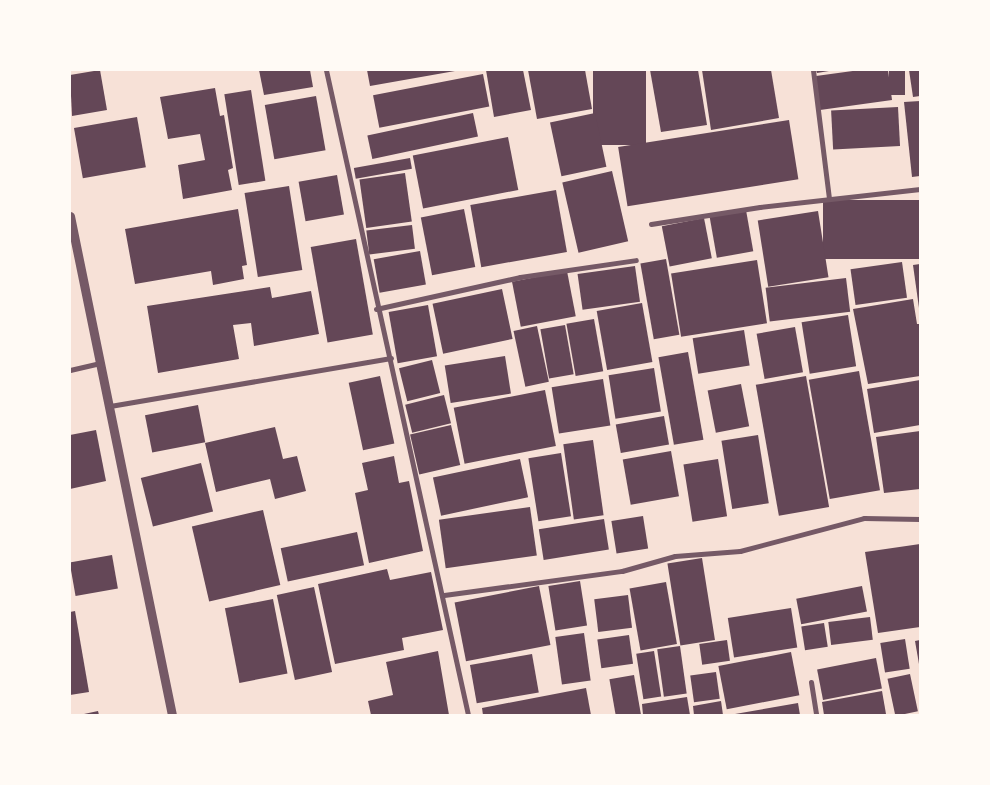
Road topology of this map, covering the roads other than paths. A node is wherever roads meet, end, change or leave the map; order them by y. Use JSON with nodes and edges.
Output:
{"nodes":[{"id":1,"x":326,"y":70,"type":"edge"},
{"id":2,"x":813,"y":70,"type":"edge"},
{"id":3,"x":920,"y":189,"type":"edge"},
{"id":4,"x":829,"y":199,"type":"junction"},
{"id":5,"x":70,"y":216,"type":"edge"},
{"id":6,"x":651,"y":224,"type":"dead end"},
{"id":7,"x":636,"y":260,"type":"dead end"},
{"id":8,"x":376,"y":309,"type":"junction"},
{"id":9,"x":391,"y":358,"type":"junction"},
{"id":10,"x":100,"y":363,"type":"junction"},
{"id":11,"x":70,"y":370,"type":"edge"},
{"id":12,"x":110,"y":406,"type":"junction"},
{"id":13,"x":920,"y":519,"type":"edge"},
{"id":14,"x":444,"y":595,"type":"junction"},
{"id":15,"x":811,"y":682,"type":"dead end"},
{"id":16,"x":172,"y":715,"type":"edge"},
{"id":17,"x":468,"y":715,"type":"edge"},
{"id":18,"x":816,"y":715,"type":"edge"}],
"edges":[{"from":1,"to":8,"type":"street"},
{"from":2,"to":4,"type":"street"},
{"from":3,"to":4,"type":"street"},
{"from":4,"to":6,"type":"street"},
{"from":5,"to":10,"type":"street"},
{"from":7,"to":8,"type":"street"},
{"from":8,"to":9,"type":"street"},
{"from":9,"to":12,"type":"street"},
{"from":9,"to":14,"type":"street"},
{"from":10,"to":11,"type":"street"},
{"from":10,"to":12,"type":"street"},
{"from":12,"to":16,"type":"street"},
{"from":13,"to":14,"type":"street"},
{"from":14,"to":17,"type":"street"},
{"from":15,"to":18,"type":"street"}]}
